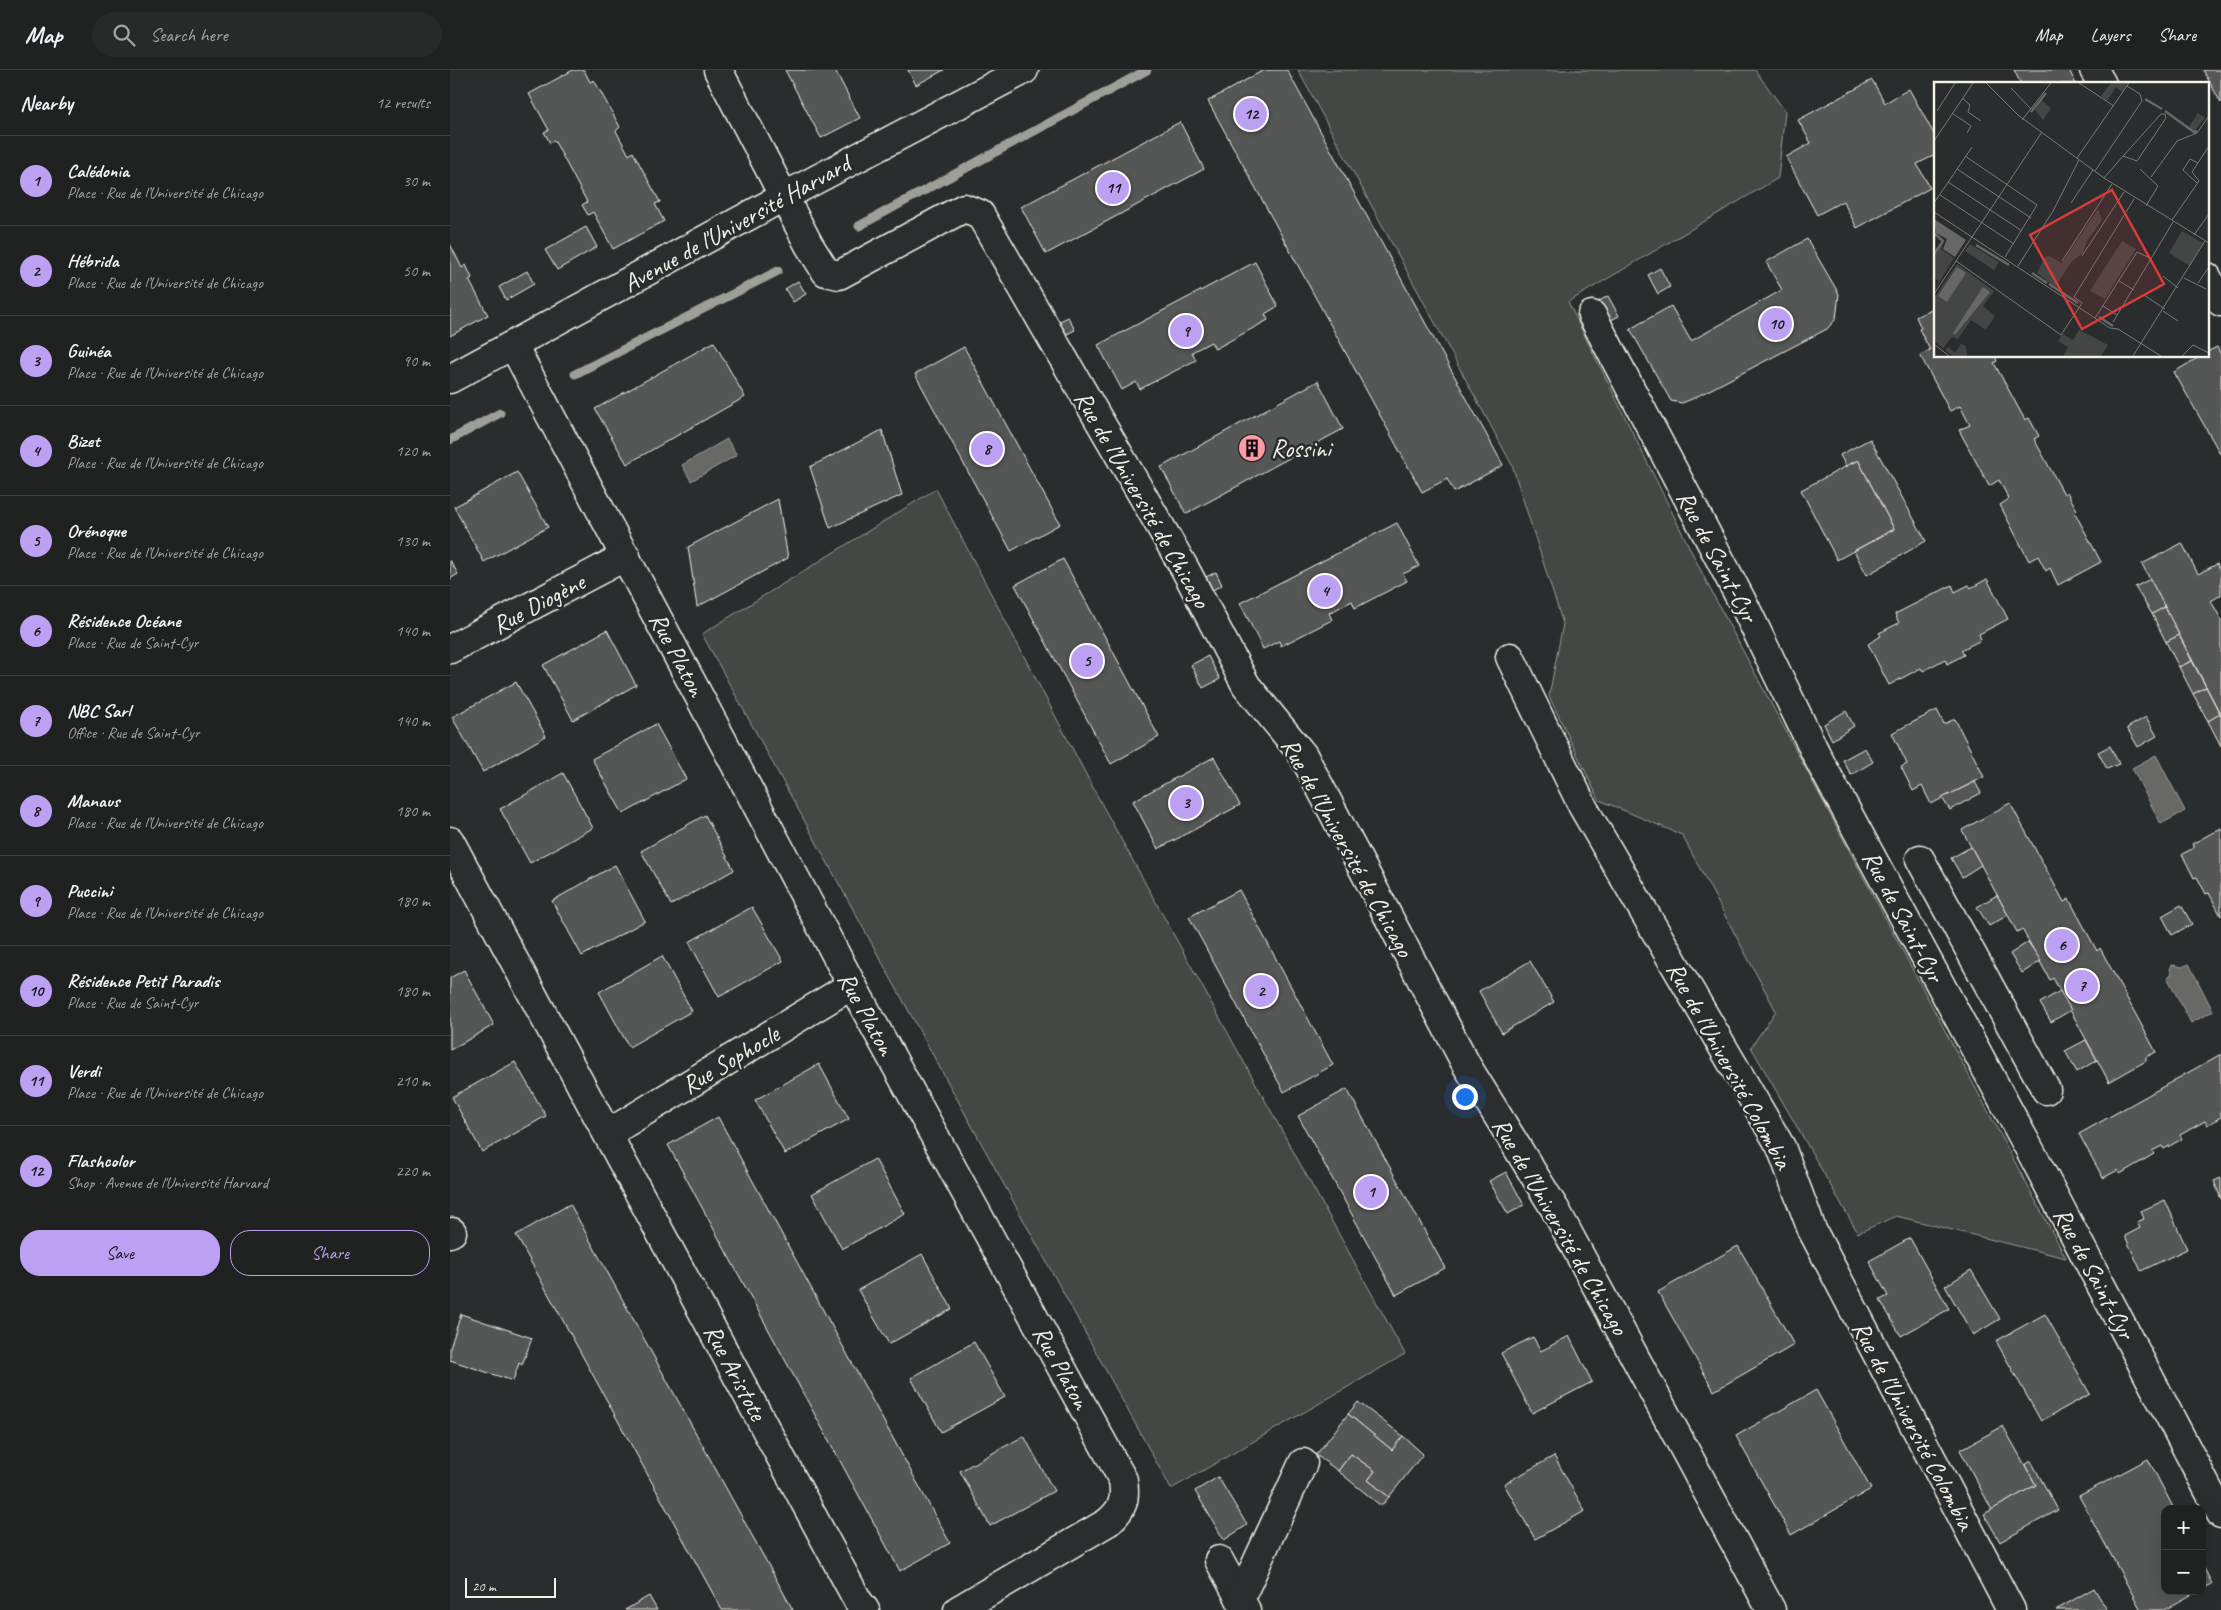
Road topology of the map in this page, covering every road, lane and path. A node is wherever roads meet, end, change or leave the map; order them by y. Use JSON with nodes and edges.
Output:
{"nodes":[{"id":1,"x":718,"y":70,"type":"edge"},
{"id":2,"x":1024,"y":70,"type":"edge"},
{"id":3,"x":2094,"y":70,"type":"edge"},
{"id":4,"x":2101,"y":82,"type":"edge"},
{"id":5,"x":783,"y":196,"type":"junction"},
{"id":6,"x":2208,"y":279,"type":"edge"},
{"id":7,"x":2221,"y":302,"type":"edge"},
{"id":8,"x":1592,"y":315,"type":"dead end"},
{"id":9,"x":513,"y":346,"type":"junction"},
{"id":10,"x":450,"y":379,"type":"edge"},
{"id":11,"x":626,"y":556,"type":"junction"},
{"id":12,"x":450,"y":649,"type":"edge"},
{"id":13,"x":1510,"y":657,"type":"dead end"},
{"id":14,"x":450,"y":841,"type":"edge"},
{"id":15,"x":1920,"y":859,"type":"dead end"},
{"id":16,"x":852,"y":985,"type":"junction"},
{"id":17,"x":2019,"y":1038,"type":"junction"},
{"id":18,"x":1982,"y":1060,"type":"junction"},
{"id":19,"x":2046,"y":1090,"type":"dead end"},
{"id":20,"x":608,"y":1133,"type":"junction"},
{"id":21,"x":1303,"y":1463,"type":"dead end"},
{"id":22,"x":2221,"y":1514,"type":"edge"},
{"id":23,"x":1219,"y":1560,"type":"dead end"},
{"id":24,"x":1243,"y":1604,"type":"edge"},
{"id":25,"x":865,"y":1610,"type":"edge"},
{"id":26,"x":958,"y":1610,"type":"edge"},
{"id":27,"x":1771,"y":1610,"type":"edge"},
{"id":28,"x":2011,"y":1610,"type":"edge"}],
"edges":[{"from":1,"to":5,"type":"street","name":"Rue de l’Université de Chicago"},
{"from":2,"to":5,"type":"street","name":"Avenue de l'Université Harvard"},
{"from":3,"to":4,"type":"street"},
{"from":5,"to":9,"type":"street","name":"Avenue de l'Université Harvard"},
{"from":5,"to":27,"type":"street","name":"Rue de l’Université de Chicago"},
{"from":6,"to":7,"type":"street"},
{"from":8,"to":18,"type":"street","name":"Rue de Saint-Cyr"},
{"from":9,"to":10,"type":"street","name":"Avenue de l'Université Harvard"},
{"from":9,"to":11,"type":"street","name":"Rue Platon"},
{"from":11,"to":12,"type":"street","name":"Rue Diogène"},
{"from":11,"to":16,"type":"street","name":"Rue Platon"},
{"from":13,"to":28,"type":"street","name":"Rue de l'Université Colombia"},
{"from":14,"to":20,"type":"street","name":"Rue Aristote"},
{"from":15,"to":17,"type":"street"},
{"from":16,"to":20,"type":"street","name":"Rue Sophocle"},
{"from":16,"to":26,"type":"street","name":"Rue Platon"},
{"from":17,"to":18,"type":"street"},
{"from":17,"to":19,"type":"street"},
{"from":18,"to":22,"type":"street","name":"Rue de Saint-Cyr"},
{"from":20,"to":25,"type":"street","name":"Rue Aristote"},
{"from":21,"to":24,"type":"street"},
{"from":23,"to":24,"type":"street"}]}
